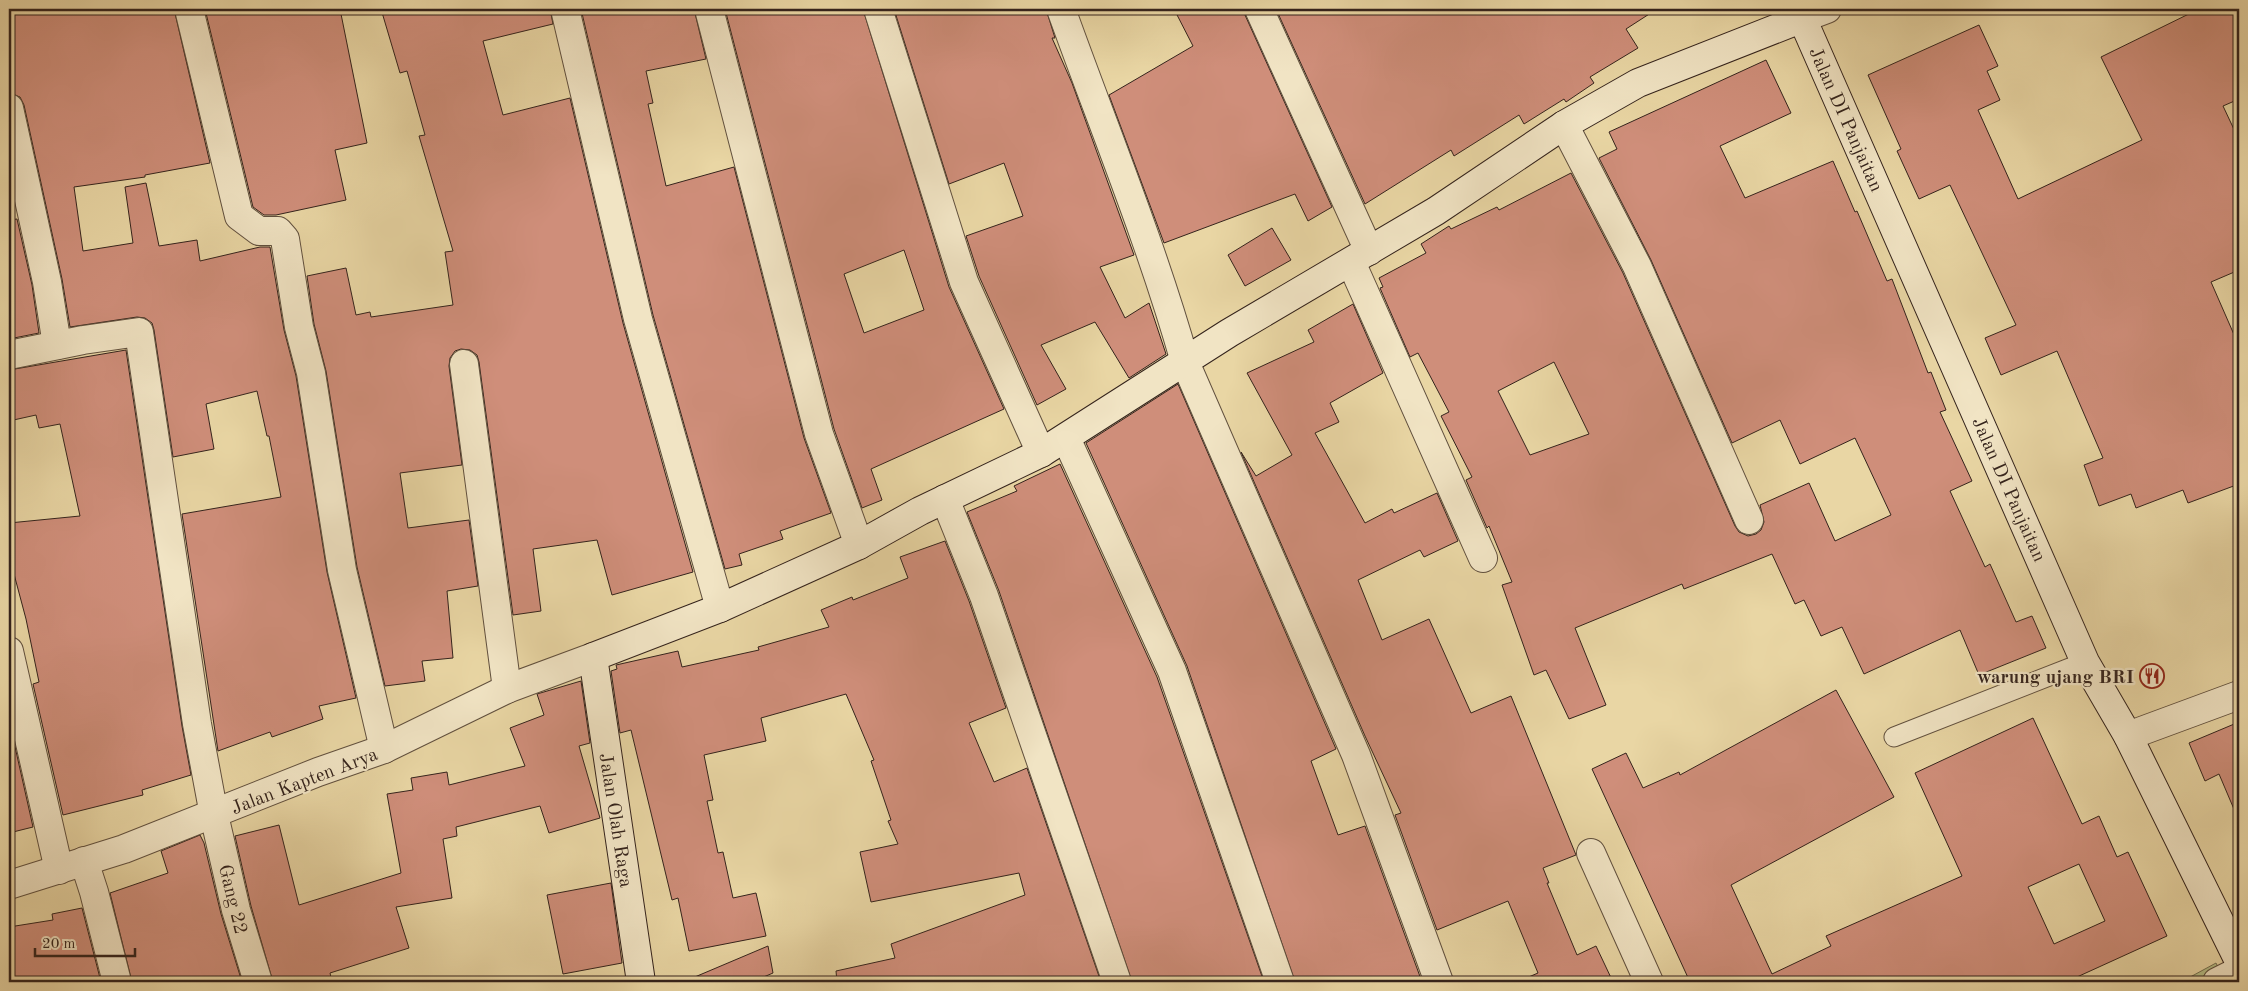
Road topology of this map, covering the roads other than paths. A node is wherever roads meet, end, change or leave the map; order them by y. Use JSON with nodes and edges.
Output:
{"nodes":[{"id":1,"x":189,"y":9,"type":"edge"},
{"id":2,"x":565,"y":9,"type":"edge"},
{"id":3,"x":709,"y":9,"type":"edge"},
{"id":4,"x":878,"y":9,"type":"edge"},
{"id":5,"x":1061,"y":9,"type":"edge"},
{"id":6,"x":1259,"y":9,"type":"edge"},
{"id":7,"x":1809,"y":12,"type":"edge"},
{"id":8,"x":9,"y":108,"type":"edge"},
{"id":9,"x":1564,"y":125,"type":"junction"},
{"id":10,"x":1360,"y":256,"type":"junction"},
{"id":11,"x":57,"y":345,"type":"junction"},
{"id":12,"x":9,"y":355,"type":"edge"},
{"id":13,"x":1185,"y":362,"type":"junction"},
{"id":14,"x":464,"y":364,"type":"dead end"},
{"id":15,"x":1066,"y":438,"type":"junction"},
{"id":16,"x":1042,"y":452,"type":"junction"},
{"id":17,"x":945,"y":499,"type":"junction"},
{"id":18,"x":1749,"y":520,"type":"dead end"},
{"id":19,"x":859,"y":545,"type":"junction"},
{"id":20,"x":1483,"y":558,"type":"dead end"},
{"id":21,"x":720,"y":608,"type":"junction"},
{"id":22,"x":9,"y":651,"type":"edge"},
{"id":23,"x":592,"y":657,"type":"junction"},
{"id":24,"x":2085,"y":662,"type":"junction"},
{"id":25,"x":507,"y":689,"type":"junction"},
{"id":26,"x":2239,"y":695,"type":"edge"},
{"id":27,"x":2128,"y":736,"type":"junction"},
{"id":28,"x":1894,"y":737,"type":"dead end"},
{"id":29,"x":384,"y":749,"type":"junction"},
{"id":30,"x":214,"y":814,"type":"junction"},
{"id":31,"x":1591,"y":853,"type":"dead end"},
{"id":32,"x":71,"y":865,"type":"junction"},
{"id":33,"x":9,"y":885,"type":"edge"},
{"id":34,"x":2239,"y":961,"type":"edge"},
{"id":35,"x":2239,"y":971,"type":"edge"},
{"id":36,"x":117,"y":982,"type":"edge"},
{"id":37,"x":258,"y":982,"type":"edge"},
{"id":38,"x":641,"y":982,"type":"edge"},
{"id":39,"x":1117,"y":982,"type":"edge"},
{"id":40,"x":1280,"y":982,"type":"edge"},
{"id":41,"x":1439,"y":982,"type":"edge"},
{"id":42,"x":1649,"y":982,"type":"edge"},
{"id":43,"x":2217,"y":982,"type":"edge"}],
"edges":[{"from":1,"to":29,"type":"street"},
{"from":2,"to":21,"type":"street"},
{"from":3,"to":19,"type":"street"},
{"from":4,"to":16,"type":"street"},
{"from":5,"to":13,"type":"street"},
{"from":6,"to":10,"type":"street"},
{"from":7,"to":9,"type":"street","name":"Jalan Kapten Arya"},
{"from":7,"to":24,"type":"street","name":"Jalan DI Panjaitan"},
{"from":8,"to":11,"type":"street"},
{"from":9,"to":10,"type":"street","name":"Jalan Kapten Arya"},
{"from":9,"to":18,"type":"street"},
{"from":10,"to":13,"type":"street","name":"Jalan Kapten Arya"},
{"from":10,"to":20,"type":"street"},
{"from":11,"to":12,"type":"street"},
{"from":11,"to":30,"type":"street","name":"Gang 22"},
{"from":13,"to":15,"type":"street","name":"Jalan Kapten Arya"},
{"from":13,"to":41,"type":"street"},
{"from":14,"to":25,"type":"street"},
{"from":15,"to":16,"type":"street","name":"Jalan Kapten Arya"},
{"from":15,"to":40,"type":"street"},
{"from":16,"to":17,"type":"street","name":"Jalan Kapten Arya"},
{"from":17,"to":19,"type":"street","name":"Jalan Kapten Arya"},
{"from":17,"to":39,"type":"street"},
{"from":19,"to":21,"type":"street","name":"Jalan Kapten Arya"},
{"from":21,"to":23,"type":"street","name":"Jalan Kapten Arya"},
{"from":22,"to":32,"type":"street"},
{"from":23,"to":25,"type":"street","name":"Jalan Kapten Arya"},
{"from":23,"to":38,"type":"street","name":"Jalan Olah Raga"},
{"from":24,"to":27,"type":"street","name":"Jalan DI Panjaitan"},
{"from":24,"to":28,"type":"lane"},
{"from":25,"to":29,"type":"street","name":"Jalan Kapten Arya"},
{"from":26,"to":27,"type":"street"},
{"from":27,"to":34,"type":"street","name":"Jalan DI Panjaitan"},
{"from":29,"to":30,"type":"street","name":"Jalan Kapten Arya"},
{"from":30,"to":32,"type":"street","name":"Jalan Kapten Arya"},
{"from":30,"to":37,"type":"street","name":"Gang 22"},
{"from":31,"to":42,"type":"street"},
{"from":32,"to":33,"type":"street","name":"Jalan Kapten Arya"},
{"from":32,"to":36,"type":"street"},
{"from":35,"to":43,"type":"street"}]}
